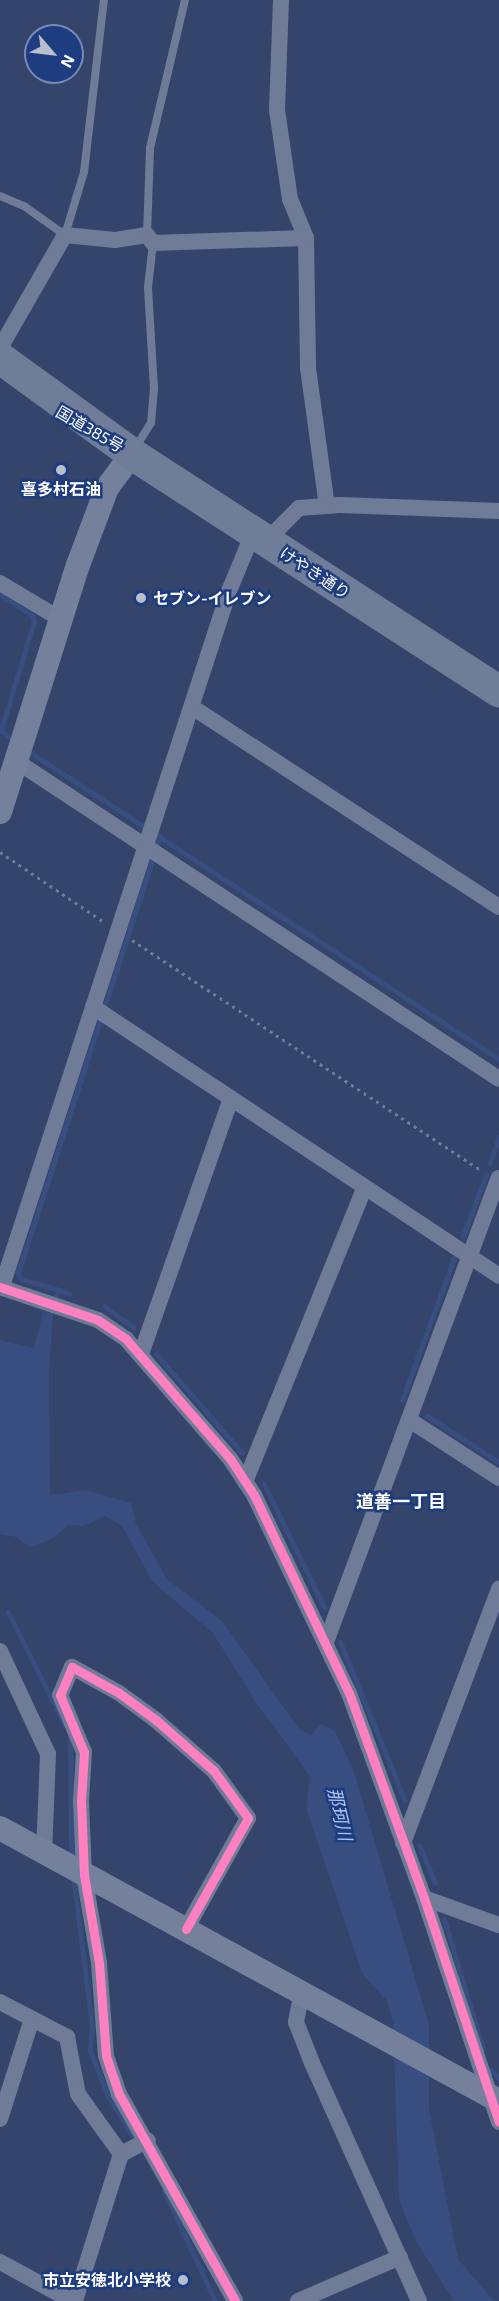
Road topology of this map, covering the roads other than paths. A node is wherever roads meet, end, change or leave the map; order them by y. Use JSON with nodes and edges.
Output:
{"nodes":[{"id":1,"x":104,"y":0,"type":"edge"},
{"id":2,"x":185,"y":0,"type":"edge"},
{"id":3,"x":282,"y":0,"type":"edge"},
{"id":4,"x":0,"y":196,"type":"edge"},
{"id":5,"x":65,"y":235,"type":"junction"},
{"id":6,"x":306,"y":238,"type":"junction"},
{"id":7,"x":150,"y":239,"type":"junction"},
{"id":8,"x":0,"y":348,"type":"edge"},
{"id":9,"x":0,"y":358,"type":"edge"},
{"id":10,"x":0,"y":377,"type":"edge"},
{"id":11,"x":132,"y":454,"type":"junction"},
{"id":12,"x":327,"y":506,"type":"junction"},
{"id":13,"x":499,"y":511,"type":"edge"},
{"id":14,"x":259,"y":537,"type":"junction"},
{"id":15,"x":0,"y":583,"type":"edge"},
{"id":16,"x":62,"y":620,"type":"junction"},
{"id":17,"x":499,"y":691,"type":"edge"},
{"id":18,"x":192,"y":707,"type":"junction"},
{"id":19,"x":16,"y":761,"type":"junction"},
{"id":20,"x":0,"y":812,"type":"edge"},
{"id":21,"x":146,"y":846,"type":"junction"},
{"id":22,"x":499,"y":907,"type":"edge"},
{"id":23,"x":93,"y":1007,"type":"junction"},
{"id":24,"x":499,"y":1080,"type":"edge"},
{"id":25,"x":231,"y":1098,"type":"junction"},
{"id":26,"x":498,"y":1179,"type":"edge"},
{"id":27,"x":364,"y":1189,"type":"junction"},
{"id":28,"x":470,"y":1257,"type":"junction"},
{"id":29,"x":499,"y":1276,"type":"edge"},
{"id":30,"x":1,"y":1286,"type":"edge"},
{"id":31,"x":141,"y":1354,"type":"junction"},
{"id":32,"x":411,"y":1420,"type":"junction"},
{"id":33,"x":499,"y":1478,"type":"edge"},
{"id":34,"x":245,"y":1482,"type":"junction"},
{"id":35,"x":499,"y":1589,"type":"edge"},
{"id":36,"x":326,"y":1642,"type":"junction"},
{"id":37,"x":0,"y":1651,"type":"edge"},
{"id":38,"x":0,"y":1828,"type":"edge"},
{"id":39,"x":403,"y":1842,"type":"junction"},
{"id":40,"x":52,"y":1857,"type":"junction"},
{"id":41,"x":83,"y":1875,"type":"junction"},
{"id":42,"x":424,"y":1898,"type":"junction"},
{"id":43,"x":499,"y":1924,"type":"edge"},
{"id":44,"x":186,"y":1929,"type":"junction"},
{"id":45,"x":310,"y":1996,"type":"junction"},
{"id":46,"x":0,"y":2002,"type":"edge"},
{"id":47,"x":32,"y":2019,"type":"junction"},
{"id":48,"x":495,"y":2099,"type":"edge"},
{"id":49,"x":0,"y":2118,"type":"edge"},
{"id":50,"x":499,"y":2122,"type":"edge"},
{"id":51,"x":148,"y":2140,"type":"junction"},
{"id":52,"x":121,"y":2154,"type":"junction"},
{"id":53,"x":400,"y":2257,"type":"junction"},
{"id":54,"x":0,"y":2262,"type":"edge"},
{"id":55,"x":73,"y":2301,"type":"edge"},
{"id":56,"x":235,"y":2301,"type":"edge"},
{"id":57,"x":298,"y":2301,"type":"edge"},
{"id":58,"x":419,"y":2301,"type":"edge"}],
"edges":[{"from":1,"to":5,"type":"lane"},
{"from":2,"to":7,"type":"lane"},
{"from":3,"to":6,"type":"street"},
{"from":4,"to":5,"type":"lane"},
{"from":5,"to":7,"type":"street"},
{"from":5,"to":8,"type":"street"},
{"from":6,"to":7,"type":"street"},
{"from":6,"to":12,"type":"street"},
{"from":7,"to":11,"type":"lane"},
{"from":9,"to":11,"type":"highway","name":"国道385号"},
{"from":10,"to":11,"type":"highway","name":"国道385号"},
{"from":11,"to":14,"type":"highway","name":"けやき通り"},
{"from":11,"to":16,"type":"street"},
{"from":12,"to":13,"type":"street"},
{"from":12,"to":14,"type":"street"},
{"from":14,"to":17,"type":"highway","name":"けやき通り"},
{"from":14,"to":18,"type":"street"},
{"from":15,"to":16,"type":"street"},
{"from":16,"to":19,"type":"street"},
{"from":18,"to":21,"type":"street"},
{"from":18,"to":22,"type":"street"},
{"from":19,"to":20,"type":"street"},
{"from":19,"to":21,"type":"street"},
{"from":21,"to":23,"type":"street"},
{"from":21,"to":24,"type":"street"},
{"from":23,"to":25,"type":"street"},
{"from":23,"to":30,"type":"street"},
{"from":25,"to":27,"type":"street"},
{"from":25,"to":31,"type":"street"},
{"from":26,"to":28,"type":"street"},
{"from":27,"to":28,"type":"street"},
{"from":27,"to":34,"type":"street"},
{"from":28,"to":29,"type":"street"},
{"from":28,"to":32,"type":"street"},
{"from":30,"to":31,"type":"street"},
{"from":31,"to":34,"type":"street"},
{"from":32,"to":33,"type":"street"},
{"from":32,"to":36,"type":"street"},
{"from":34,"to":36,"type":"street"},
{"from":35,"to":39,"type":"street"},
{"from":36,"to":39,"type":"street"},
{"from":37,"to":40,"type":"street"},
{"from":38,"to":40,"type":"street"},
{"from":39,"to":42,"type":"street"},
{"from":40,"to":41,"type":"street"},
{"from":41,"to":44,"type":"street"},
{"from":41,"to":44,"type":"street"},
{"from":41,"to":51,"type":"street"},
{"from":42,"to":43,"type":"street"},
{"from":42,"to":48,"type":"street"},
{"from":44,"to":45,"type":"street"},
{"from":45,"to":48,"type":"street"},
{"from":45,"to":53,"type":"street"},
{"from":46,"to":47,"type":"street"},
{"from":47,"to":49,"type":"street"},
{"from":47,"to":52,"type":"street"},
{"from":48,"to":50,"type":"street"},
{"from":51,"to":52,"type":"street"},
{"from":51,"to":56,"type":"street"},
{"from":52,"to":55,"type":"street"},
{"from":53,"to":57,"type":"street"},
{"from":53,"to":58,"type":"street"},
{"from":54,"to":55,"type":"street"}]}
